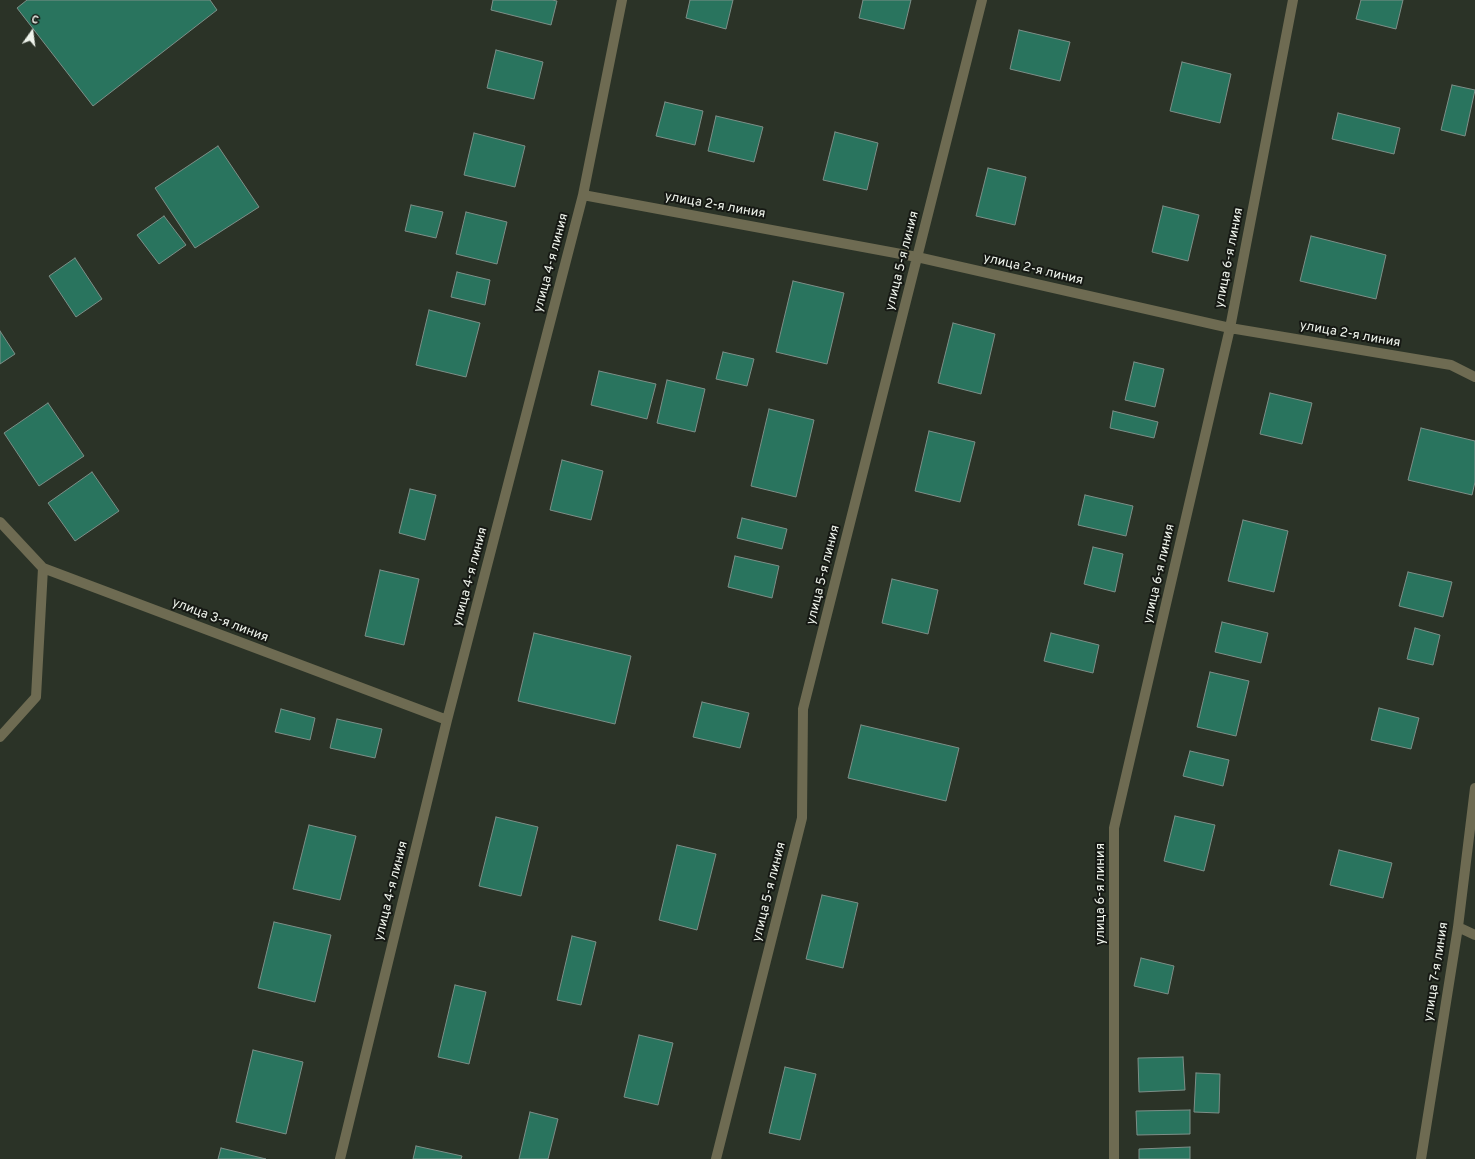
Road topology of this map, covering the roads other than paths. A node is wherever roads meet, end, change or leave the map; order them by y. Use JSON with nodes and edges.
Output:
{"nodes":[{"id":1,"x":622,"y":0,"type":"edge"},
{"id":2,"x":982,"y":0,"type":"edge"},
{"id":3,"x":1293,"y":0,"type":"edge"},
{"id":4,"x":583,"y":195,"type":"junction"},
{"id":5,"x":917,"y":257,"type":"junction"},
{"id":6,"x":1230,"y":328,"type":"junction"},
{"id":7,"x":1475,"y":377,"type":"edge"},
{"id":8,"x":0,"y":522,"type":"edge"},
{"id":9,"x":43,"y":568,"type":"junction"},
{"id":10,"x":447,"y":720,"type":"junction"},
{"id":11,"x":0,"y":737,"type":"edge"},
{"id":12,"x":1475,"y":788,"type":"edge"},
{"id":13,"x":1458,"y":927,"type":"junction"},
{"id":14,"x":1475,"y":935,"type":"edge"},
{"id":15,"x":340,"y":1159,"type":"edge"},
{"id":16,"x":716,"y":1159,"type":"edge"},
{"id":17,"x":1114,"y":1159,"type":"edge"},
{"id":18,"x":1421,"y":1159,"type":"edge"}],
"edges":[{"from":1,"to":4,"type":"street","name":"улица 4-я линия"},
{"from":2,"to":5,"type":"street","name":"улица 5-я линия"},
{"from":3,"to":6,"type":"street","name":"улица 6-я линия"},
{"from":4,"to":5,"type":"street","name":"улица 2-я линия"},
{"from":4,"to":10,"type":"street","name":"улица 4-я линия"},
{"from":5,"to":6,"type":"street","name":"улица 2-я линия"},
{"from":5,"to":16,"type":"street","name":"улица 5-я линия"},
{"from":6,"to":7,"type":"street","name":"улица 2-я линия"},
{"from":6,"to":17,"type":"street","name":"улица 6-я линия"},
{"from":8,"to":9,"type":"street","name":"улица 3-я линия"},
{"from":9,"to":10,"type":"street","name":"улица 3-я линия"},
{"from":9,"to":11,"type":"street"},
{"from":10,"to":15,"type":"street","name":"улица 4-я линия"},
{"from":12,"to":13,"type":"street","name":"улица 7-я линия"},
{"from":13,"to":14,"type":"street"},
{"from":13,"to":18,"type":"street","name":"улица 7-я линия"}]}
